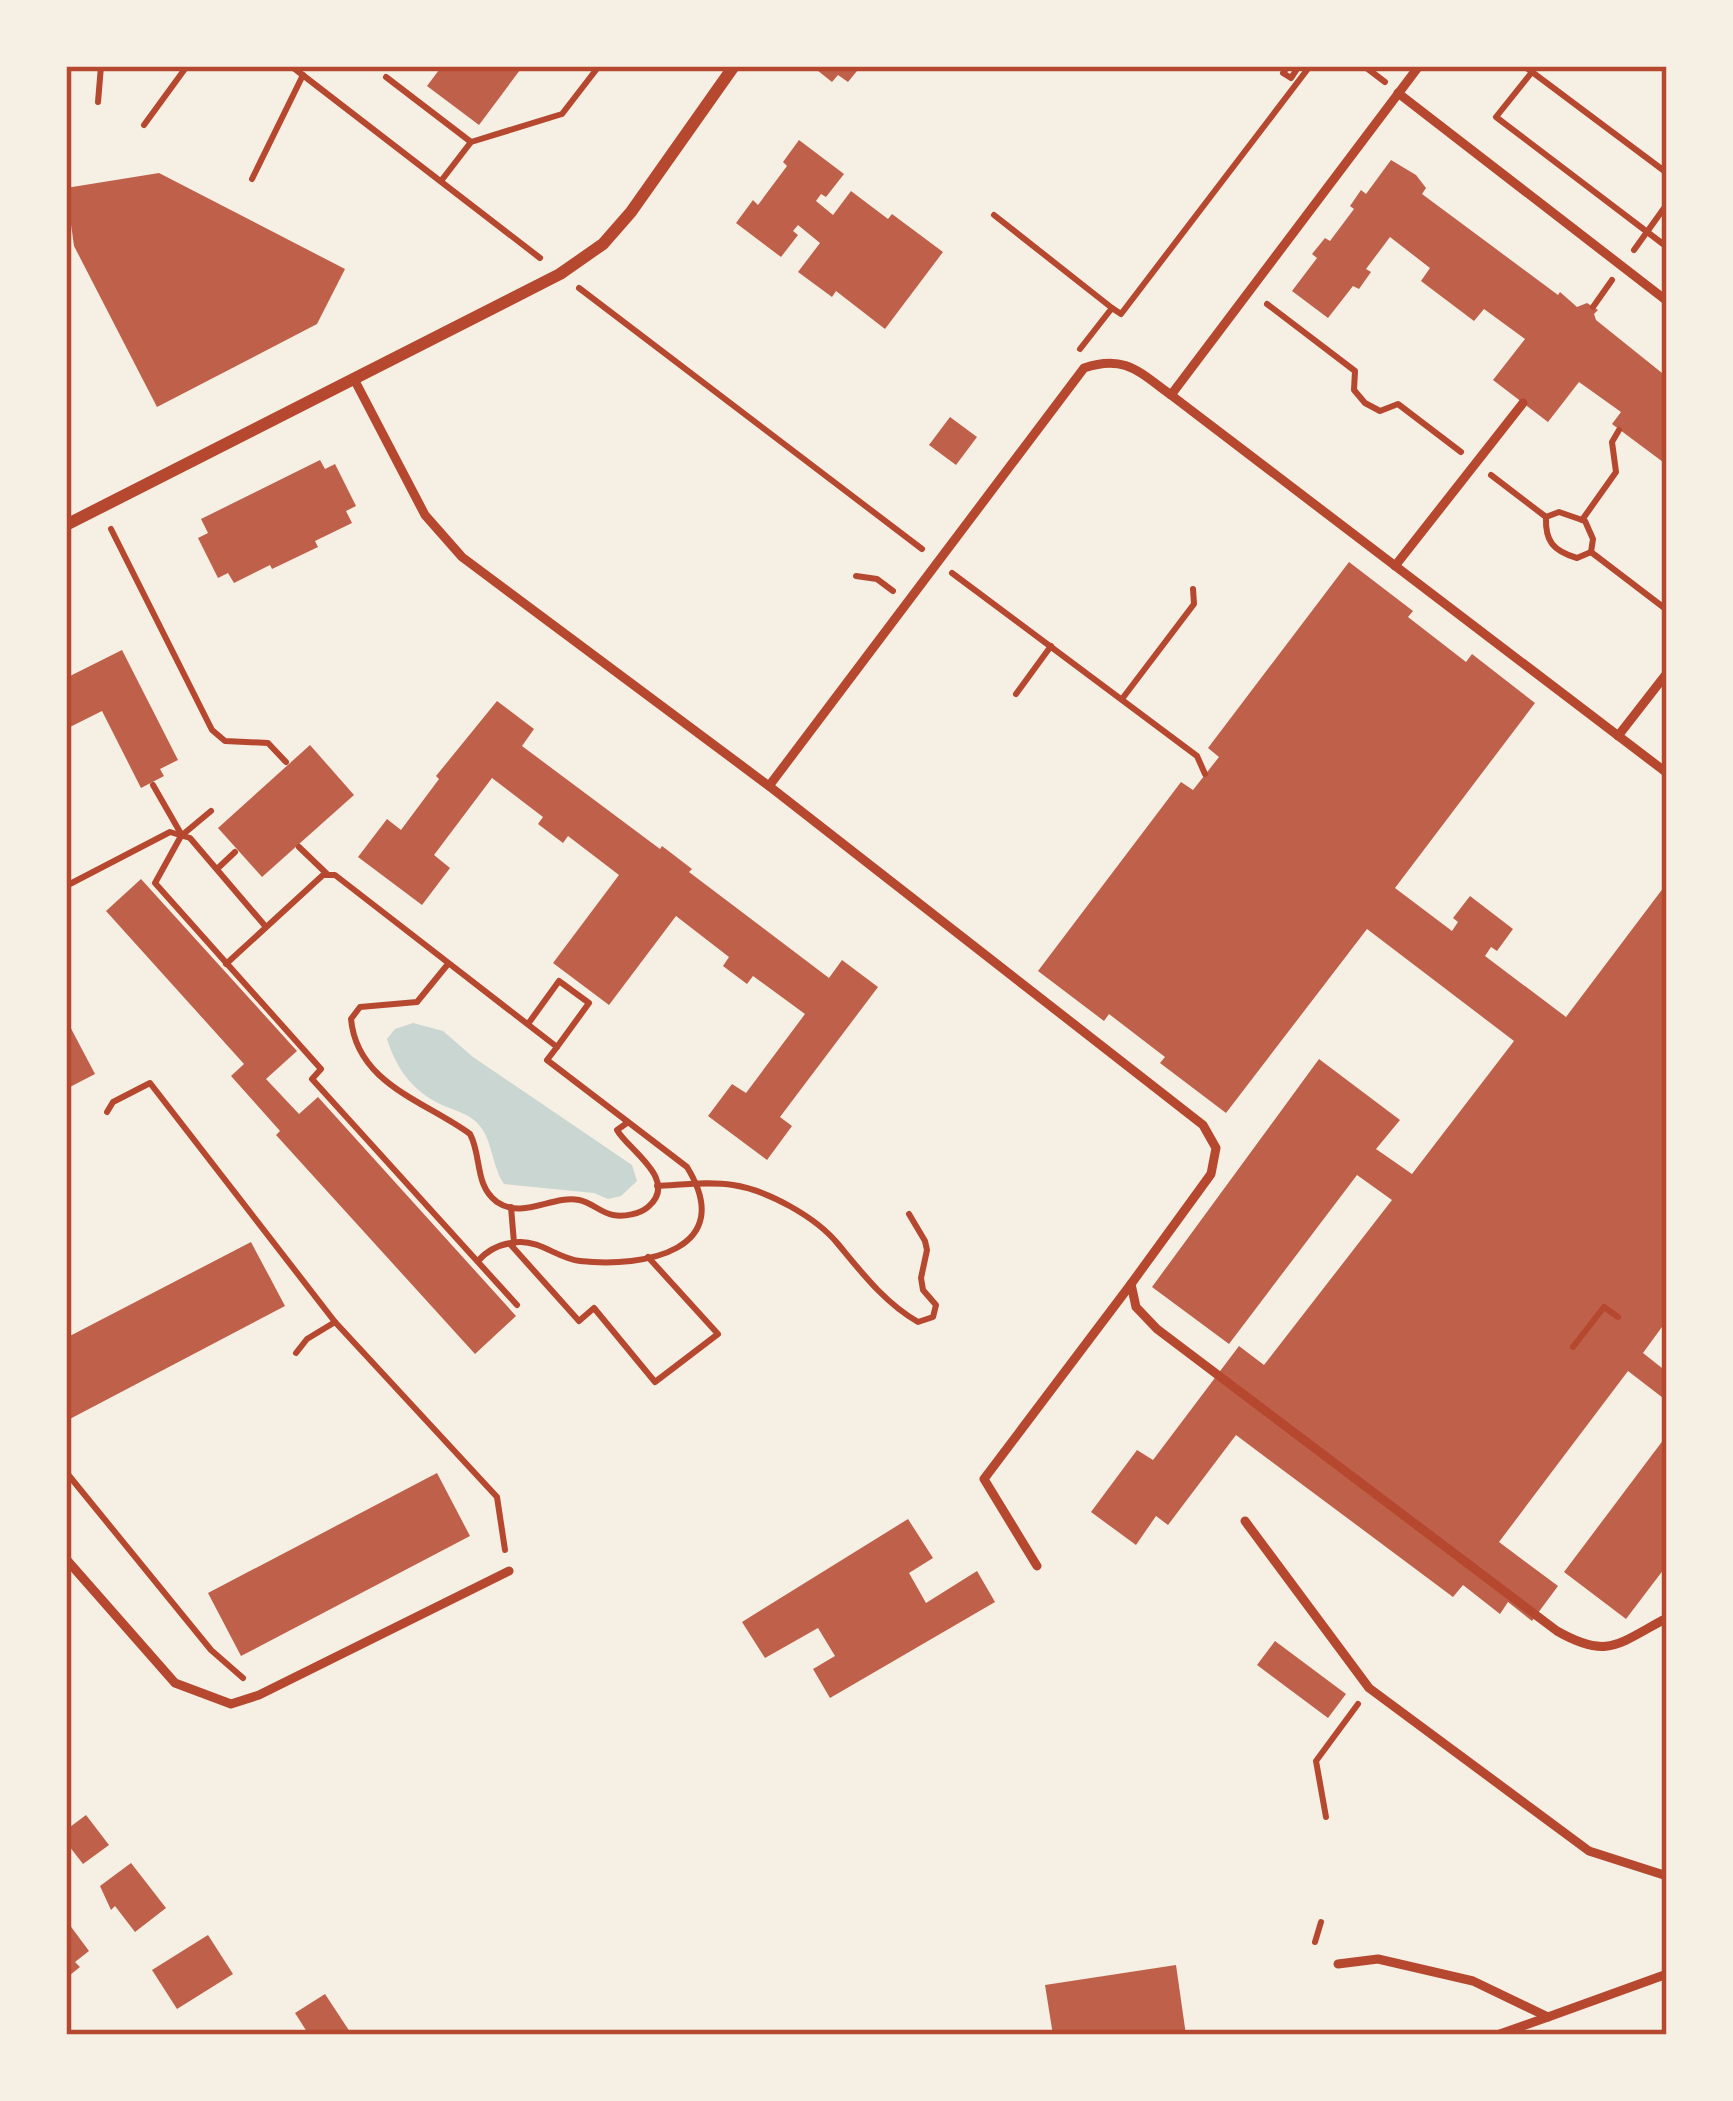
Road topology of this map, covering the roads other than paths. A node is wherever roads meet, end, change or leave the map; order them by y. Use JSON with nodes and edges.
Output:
{"nodes":[{"id":1,"x":734,"y":66,"type":"edge"},
{"id":2,"x":1419,"y":66,"type":"edge"},
{"id":3,"x":1398,"y":93,"type":"junction"},
{"id":4,"x":1667,"y":301,"type":"edge"},
{"id":5,"x":354,"y":380,"type":"junction"},
{"id":6,"x":1171,"y":395,"type":"junction"},
{"id":7,"x":1523,"y":403,"type":"dead end"},
{"id":8,"x":66,"y":525,"type":"edge"},
{"id":9,"x":1395,"y":566,"type":"junction"},
{"id":10,"x":1667,"y":673,"type":"edge"},
{"id":11,"x":1618,"y":736,"type":"junction"},
{"id":12,"x":1667,"y":772,"type":"edge"},
{"id":13,"x":770,"y":786,"type":"junction"},
{"id":14,"x":1131,"y":1284,"type":"junction"},
{"id":15,"x":1245,"y":1521,"type":"dead end"},
{"id":16,"x":66,"y":1559,"type":"edge"},
{"id":17,"x":1037,"y":1566,"type":"dead end"},
{"id":18,"x":508,"y":1571,"type":"road end"},
{"id":19,"x":1667,"y":1607,"type":"edge"},
{"id":20,"x":1665,"y":1622,"type":"edge"},
{"id":21,"x":1667,"y":1876,"type":"edge"},
{"id":22,"x":1338,"y":1964,"type":"dead end"},
{"id":23,"x":1667,"y":1974,"type":"edge"},
{"id":24,"x":1548,"y":2017,"type":"junction"},
{"id":25,"x":1496,"y":2035,"type":"edge"}],
"edges":[{"from":1,"to":5,"type":"street"},
{"from":2,"to":3,"type":"lane"},
{"from":3,"to":4,"type":"lane"},
{"from":3,"to":6,"type":"lane"},
{"from":5,"to":8,"type":"street"},
{"from":5,"to":13,"type":"lane"},
{"from":6,"to":9,"type":"lane"},
{"from":6,"to":13,"type":"lane"},
{"from":7,"to":9,"type":"lane"},
{"from":9,"to":11,"type":"lane"},
{"from":10,"to":11,"type":"lane"},
{"from":11,"to":12,"type":"lane"},
{"from":13,"to":14,"type":"lane"},
{"from":14,"to":17,"type":"lane"},
{"from":14,"to":20,"type":"lane"},
{"from":15,"to":21,"type":"lane"},
{"from":16,"to":18,"type":"lane"},
{"from":19,"to":20,"type":"lane"},
{"from":22,"to":24,"type":"lane"},
{"from":23,"to":24,"type":"lane"},
{"from":24,"to":25,"type":"lane"}]}
